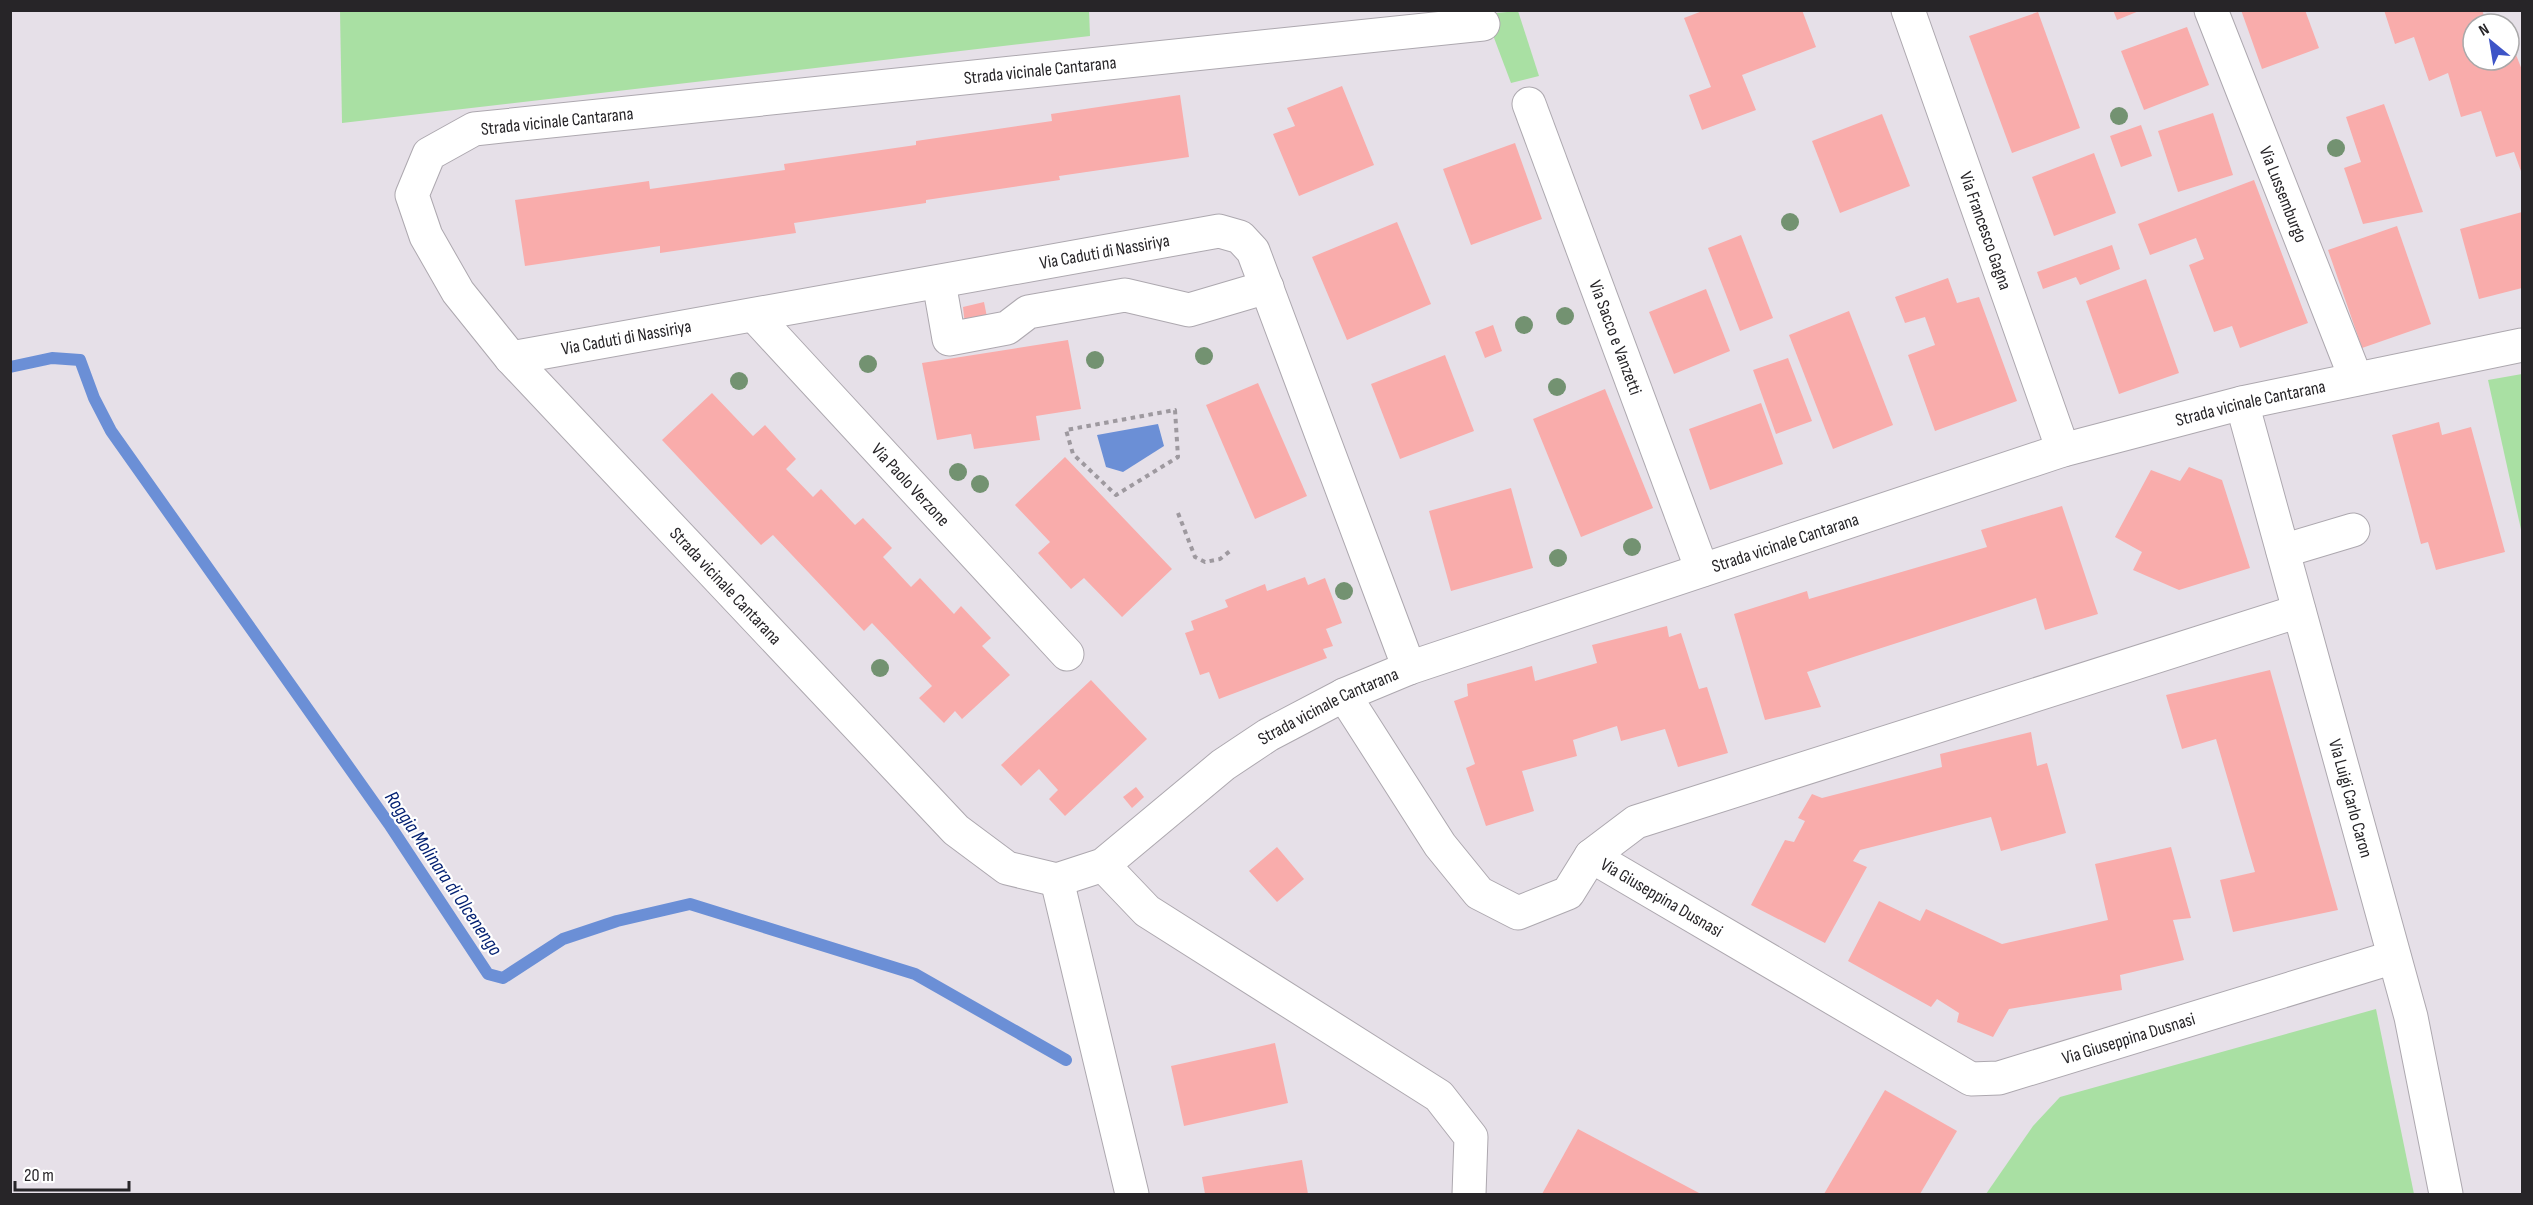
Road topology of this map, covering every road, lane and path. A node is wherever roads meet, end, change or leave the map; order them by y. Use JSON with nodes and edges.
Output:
{"nodes":[{"id":1,"x":1908,"y":10,"type":"edge"},
{"id":2,"x":2211,"y":10,"type":"edge"},
{"id":3,"x":1483,"y":24,"type":"dead end"},
{"id":4,"x":1529,"y":104,"type":"dead end"},
{"id":5,"x":939,"y":282,"type":"junction"},
{"id":6,"x":1267,"y":287,"type":"junction"},
{"id":7,"x":754,"y":315,"type":"junction"},
{"id":8,"x":2523,"y":345,"type":"edge"},
{"id":9,"x":511,"y":358,"type":"junction"},
{"id":10,"x":2356,"y":379,"type":"junction"},
{"id":11,"x":2242,"y":403,"type":"junction"},
{"id":12,"x":1175,"y":410,"type":"joint"},
{"id":13,"x":2063,"y":450,"type":"junction"},
{"id":14,"x":1178,"y":513,"type":"dead end"},
{"id":15,"x":2353,"y":530,"type":"dead end"},
{"id":16,"x":1230,"y":551,"type":"dead end"},
{"id":17,"x":2283,"y":551,"type":"junction"},
{"id":18,"x":1702,"y":570,"type":"junction"},
{"id":19,"x":2299,"y":611,"type":"junction"},
{"id":20,"x":1067,"y":654,"type":"dead end"},
{"id":21,"x":1409,"y":668,"type":"junction"},
{"id":22,"x":1344,"y":695,"type":"junction"},
{"id":23,"x":1591,"y":856,"type":"junction"},
{"id":24,"x":1103,"y":864,"type":"junction"},
{"id":25,"x":1057,"y":880,"type":"junction"},
{"id":26,"x":2394,"y":957,"type":"junction"},
{"id":27,"x":1132,"y":1194,"type":"edge"},
{"id":28,"x":1470,"y":1194,"type":"edge"},
{"id":29,"x":2446,"y":1194,"type":"edge"}],
"edges":[{"from":1,"to":13,"type":"street","name":"Via Francesco Gagna"},
{"from":2,"to":10,"type":"street","name":"Via Lussemburgo"},
{"from":3,"to":9,"type":"street","name":"Strada vicinale Cantarana"},
{"from":4,"to":18,"type":"street","name":"Via Sacco e Vanzetti"},
{"from":5,"to":6,"type":"street","name":"Via Caduti di Nassiriya"},
{"from":5,"to":6,"type":"street"},
{"from":5,"to":7,"type":"street","name":"Via Caduti di Nassiriya"},
{"from":6,"to":21,"type":"street","name":"Via Caduti di Nassiriya"},
{"from":7,"to":9,"type":"street","name":"Via Caduti di Nassiriya"},
{"from":7,"to":20,"type":"street","name":"Via Paolo Verzone"},
{"from":8,"to":10,"type":"street","name":"Strada vicinale Cantarana"},
{"from":9,"to":25,"type":"street","name":"Strada vicinale Cantarana"},
{"from":10,"to":11,"type":"street","name":"Strada vicinale Cantarana"},
{"from":11,"to":13,"type":"street","name":"Strada vicinale Cantarana"},
{"from":11,"to":17,"type":"street","name":"Via Luigi Carlo Caron"},
{"from":12,"to":12,"type":"path"},
{"from":13,"to":18,"type":"street","name":"Strada vicinale Cantarana"},
{"from":14,"to":16,"type":"path"},
{"from":15,"to":17,"type":"street"},
{"from":17,"to":19,"type":"street","name":"Via Luigi Carlo Caron"},
{"from":18,"to":21,"type":"street","name":"Strada vicinale Cantarana"},
{"from":19,"to":23,"type":"street","name":"Via Giuseppina Dusnasi"},
{"from":19,"to":26,"type":"street","name":"Via Luigi Carlo Caron"},
{"from":21,"to":22,"type":"street","name":"Strada vicinale Cantarana"},
{"from":22,"to":23,"type":"street"},
{"from":22,"to":24,"type":"street","name":"Strada vicinale Cantarana"},
{"from":23,"to":26,"type":"street","name":"Via Giuseppina Dusnasi"},
{"from":24,"to":25,"type":"street","name":"Strada vicinale Cantarana"},
{"from":24,"to":28,"type":"street"},
{"from":25,"to":27,"type":"street"},
{"from":26,"to":29,"type":"street","name":"Via Luigi Carlo Caron"}]}
